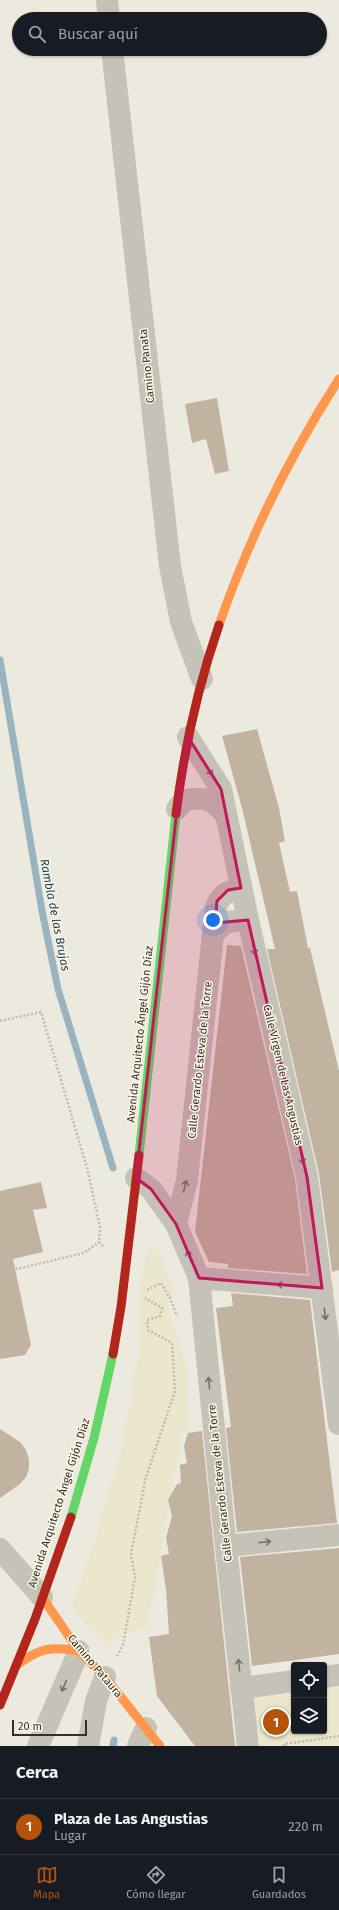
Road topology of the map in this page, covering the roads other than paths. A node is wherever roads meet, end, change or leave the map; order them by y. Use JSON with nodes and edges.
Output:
{"nodes":[{"id":1,"x":107,"y":0,"type":"edge"},
{"id":2,"x":108,"y":12,"type":"edge"},
{"id":3,"x":113,"y":56,"type":"edge"},
{"id":4,"x":339,"y":379,"type":"edge"},
{"id":5,"x":202,"y":679,"type":"junction"},
{"id":6,"x":188,"y":737,"type":"junction"},
{"id":7,"x":177,"y":808,"type":"junction"},
{"id":8,"x":226,"y":816,"type":"junction"},
{"id":9,"x":241,"y":888,"type":"junction"},
{"id":10,"x":248,"y":920,"type":"junction"},
{"id":11,"x":213,"y":934,"type":"junction"},
{"id":12,"x":136,"y":1178,"type":"junction"},
{"id":13,"x":176,"y":1224,"type":"junction"},
{"id":14,"x":199,"y":1278,"type":"junction"},
{"id":15,"x":322,"y":1288,"type":"junction"},
{"id":16,"x":339,"y":1424,"type":"edge"},
{"id":17,"x":339,"y":1535,"type":"edge"},
{"id":18,"x":226,"y":1546,"type":"junction"},
{"id":19,"x":0,"y":1549,"type":"edge"},
{"id":20,"x":42,"y":1597,"type":"junction"},
{"id":21,"x":79,"y":1650,"type":"junction"},
{"id":22,"x":17,"y":1665,"type":"junction"},
{"id":23,"x":339,"y":1676,"type":"edge"},
{"id":24,"x":105,"y":1677,"type":"junction"},
{"id":25,"x":327,"y":1677,"type":"edge"},
{"id":26,"x":291,"y":1681,"type":"edge"},
{"id":27,"x":241,"y":1688,"type":"junction"},
{"id":28,"x":0,"y":1705,"type":"edge"},
{"id":29,"x":142,"y":1737,"type":"edge"},
{"id":30,"x":38,"y":1746,"type":"edge"},
{"id":31,"x":88,"y":1746,"type":"edge"},
{"id":32,"x":160,"y":1746,"type":"edge"},
{"id":33,"x":248,"y":1746,"type":"edge"}],
"edges":[{"from":1,"to":2,"type":"street"},
{"from":3,"to":5,"type":"street","name":"Camino Panata"},
{"from":4,"to":5,"type":"main road","name":"Avenida Arquitecto Ángel Gijón Díaz"},
{"from":5,"to":6,"type":"main road","name":"Avenida Arquitecto Ángel Gijón Díaz"},
{"from":6,"to":7,"type":"main road","name":"Avenida Arquitecto Ángel Gijón Díaz"},
{"from":6,"to":8,"type":"street","name":"Calle Virgen de Las Angustias","one_way":true},
{"from":7,"to":8,"type":"street"},
{"from":7,"to":12,"type":"main road","name":"Avenida Arquitecto Ángel Gijón Díaz"},
{"from":8,"to":9,"type":"street","name":"Calle Virgen de Las Angustias"},
{"from":9,"to":10,"type":"street","name":"Calle Virgen de Las Angustias"},
{"from":9,"to":11,"type":"street","name":"Calle Gerardo Esteva de la Torre"},
{"from":10,"to":11,"type":"street"},
{"from":10,"to":15,"type":"street","name":"Calle Virgen de Las Angustias","one_way":true},
{"from":13,"to":11,"type":"street","name":"Calle Gerardo Esteva de la Torre","one_way":true},
{"from":12,"to":13,"type":"street","name":"Calle Gerardo Esteva de la Torre"},
{"from":12,"to":20,"type":"main road","name":"Avenida Arquitecto Ángel Gijón Díaz"},
{"from":14,"to":13,"type":"street","name":"Calle Gerardo Esteva de la Torre","one_way":true},
{"from":15,"to":14,"type":"street","one_way":true},
{"from":18,"to":14,"type":"street","name":"Calle Gerardo Esteva de la Torre","one_way":true},
{"from":15,"to":16,"type":"street","name":"Calle Virgen de Las Angustias","one_way":true},
{"from":18,"to":17,"type":"street","one_way":true},
{"from":27,"to":18,"type":"street","name":"Calle Gerardo Esteva de la Torre","one_way":true},
{"from":19,"to":20,"type":"street","name":"Camino Pataura"},
{"from":20,"to":21,"type":"main road","name":"Camino Pataura"},
{"from":20,"to":22,"type":"main road","name":"Avenida Arquitecto Ángel Gijón Díaz"},
{"from":21,"to":22,"type":"main road"},
{"from":21,"to":24,"type":"main road","name":"Camino Pataura"},
{"from":21,"to":30,"type":"street","one_way":true},
{"from":22,"to":28,"type":"main road","name":"Avenida Arquitecto Ángel Gijón Díaz"},
{"from":23,"to":25,"type":"street"},
{"from":24,"to":29,"type":"main road","name":"Camino Pataura"},
{"from":24,"to":31,"type":"street"},
{"from":26,"to":27,"type":"street"},
{"from":27,"to":33,"type":"street","name":"Calle Gerardo Esteva de la Torre"},
{"from":29,"to":32,"type":"main road","name":"Camino Pataura"}]}
